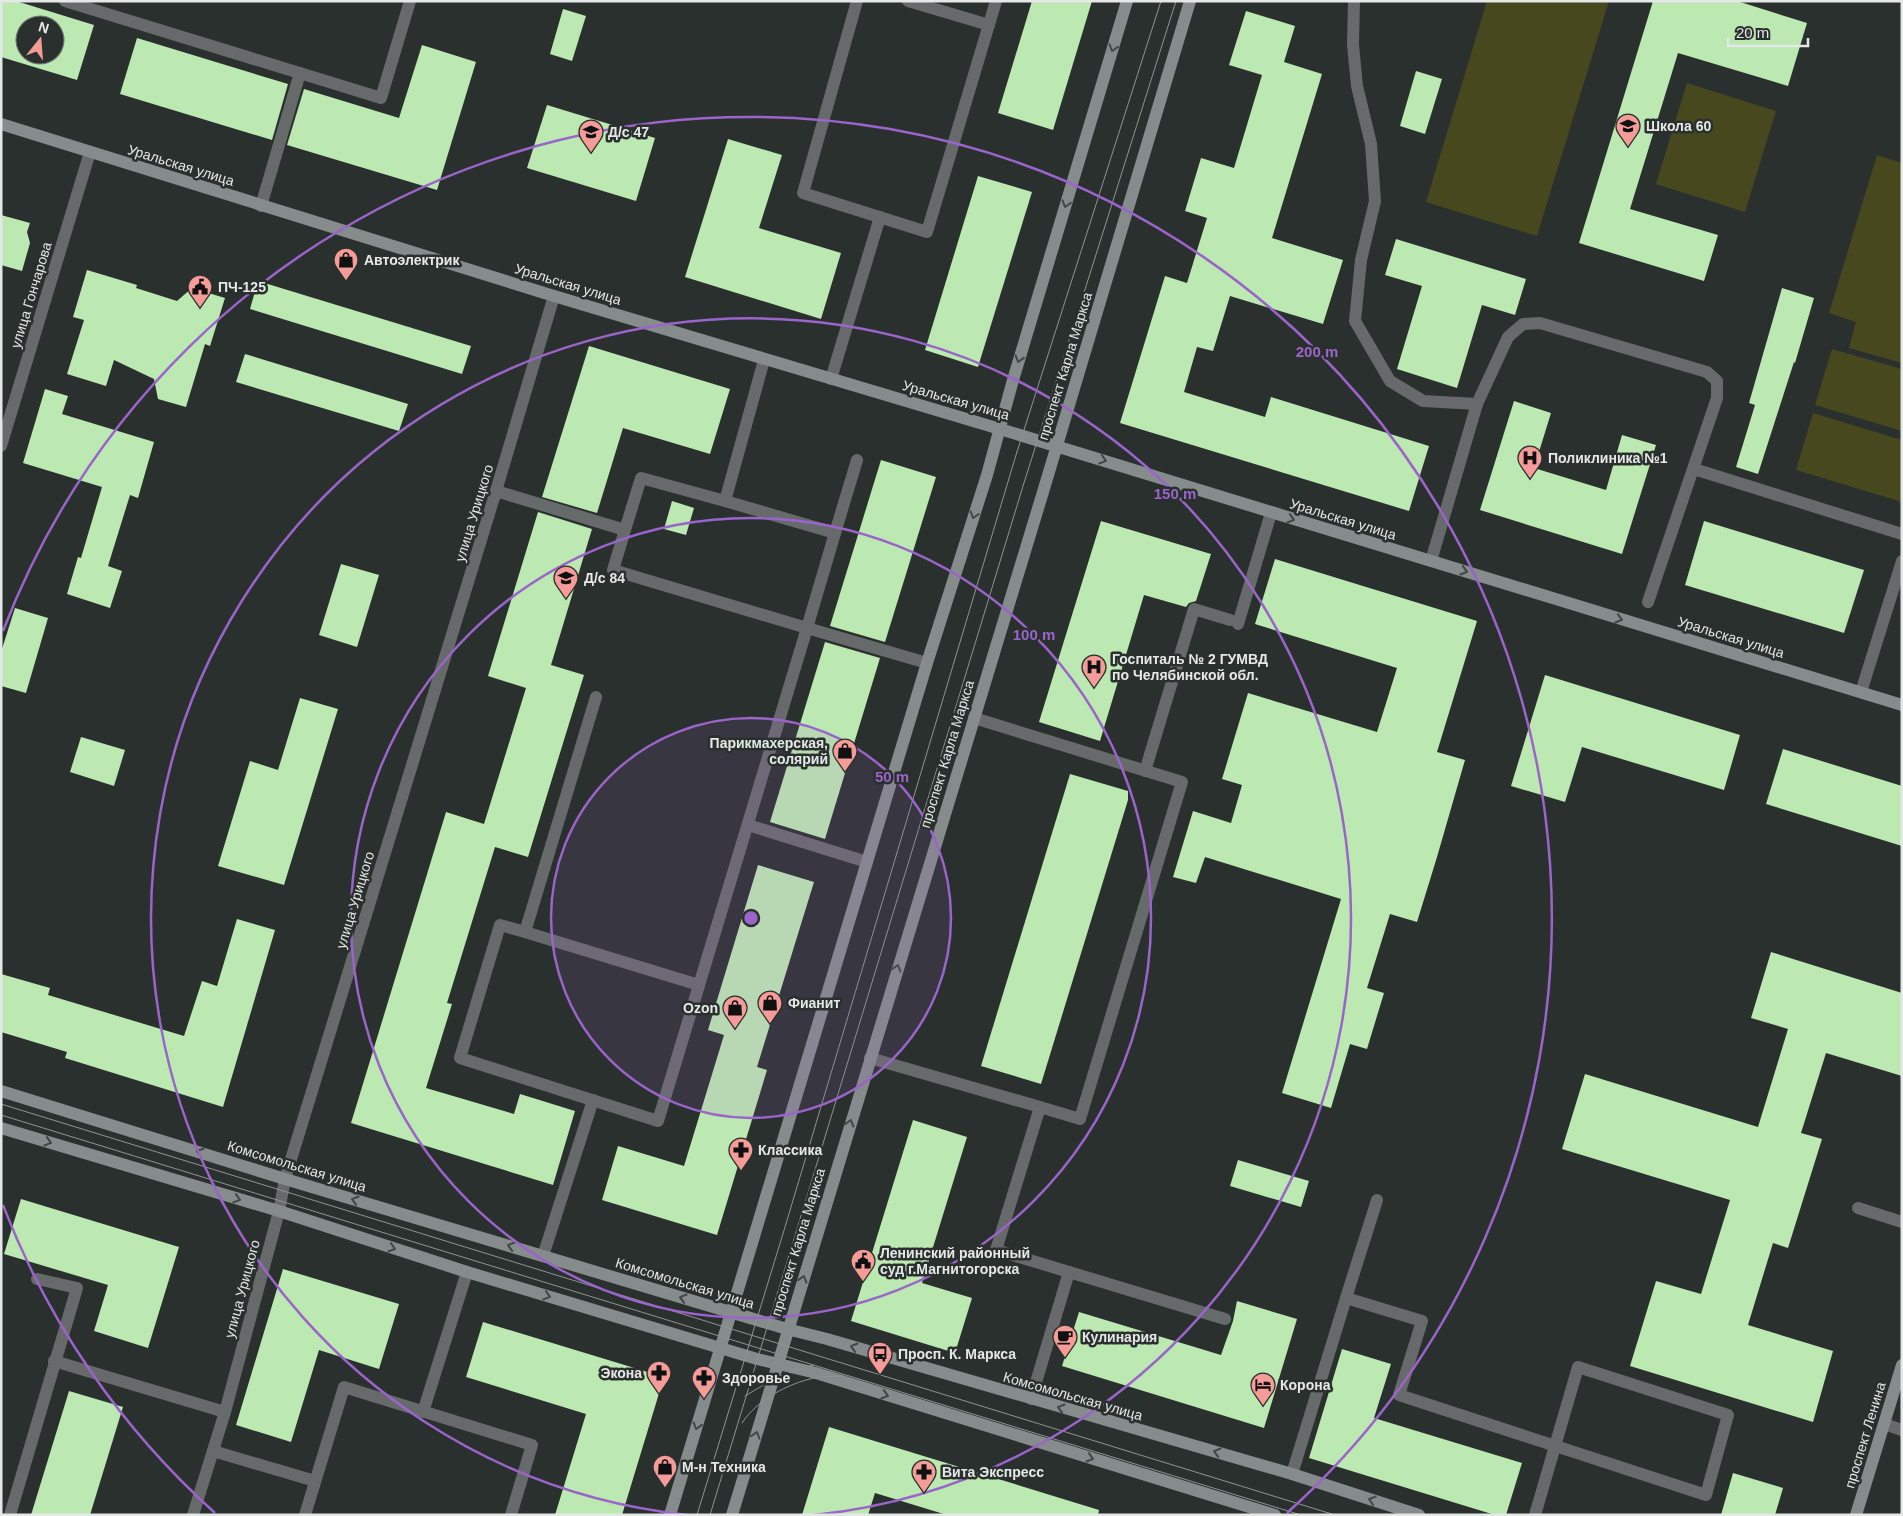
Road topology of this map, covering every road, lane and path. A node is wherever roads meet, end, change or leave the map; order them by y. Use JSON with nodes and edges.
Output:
{"nodes":[{"id":1,"x":65,"y":1,"type":"edge"},
{"id":2,"x":410,"y":1,"type":"edge"},
{"id":3,"x":857,"y":1,"type":"edge"},
{"id":4,"x":908,"y":1,"type":"edge"},
{"id":5,"x":996,"y":1,"type":"edge"},
{"id":6,"x":1127,"y":1,"type":"edge"},
{"id":7,"x":1190,"y":1,"type":"edge"},
{"id":8,"x":1354,"y":1,"type":"edge"},
{"id":9,"x":989,"y":25,"type":"junction"},
{"id":10,"x":300,"y":73,"type":"junction"},
{"id":11,"x":1,"y":124,"type":"edge"},
{"id":12,"x":90,"y":152,"type":"junction"},
{"id":13,"x":262,"y":206,"type":"junction"},
{"id":14,"x":880,"y":217,"type":"junction"},
{"id":15,"x":554,"y":296,"type":"junction"},
{"id":16,"x":764,"y":360,"type":"junction"},
{"id":17,"x":831,"y":379,"type":"junction"},
{"id":18,"x":1477,"y":404,"type":"junction"},
{"id":19,"x":1000,"y":429,"type":"junction"},
{"id":20,"x":1,"y":446,"type":"edge"},
{"id":21,"x":1056,"y":446,"type":"junction"},
{"id":22,"x":857,"y":460,"type":"dead end"},
{"id":23,"x":1694,"y":469,"type":"junction"},
{"id":24,"x":496,"y":491,"type":"junction"},
{"id":25,"x":725,"y":501,"type":"junction"},
{"id":26,"x":1272,"y":513,"type":"junction"},
{"id":27,"x":625,"y":530,"type":"junction"},
{"id":28,"x":834,"y":533,"type":"junction"},
{"id":29,"x":1902,"y":534,"type":"edge"},
{"id":30,"x":1431,"y":561,"type":"junction"},
{"id":31,"x":1902,"y":561,"type":"edge"},
{"id":32,"x":1648,"y":602,"type":"dead end"},
{"id":33,"x":807,"y":628,"type":"junction"},
{"id":34,"x":927,"y":664,"type":"junction"},
{"id":35,"x":1861,"y":692,"type":"junction"},
{"id":36,"x":596,"y":697,"type":"dead end"},
{"id":37,"x":1902,"y":705,"type":"edge"},
{"id":38,"x":974,"y":718,"type":"junction"},
{"id":39,"x":1145,"y":771,"type":"junction"},
{"id":40,"x":748,"y":825,"type":"junction"},
{"id":41,"x":867,"y":862,"type":"junction"},
{"id":42,"x":525,"y":932,"type":"junction"},
{"id":43,"x":699,"y":985,"type":"junction"},
{"id":44,"x":870,"y":1058,"type":"junction"},
{"id":45,"x":1,"y":1091,"type":"edge"},
{"id":46,"x":593,"y":1100,"type":"junction"},
{"id":47,"x":1040,"y":1107,"type":"junction"},
{"id":48,"x":1,"y":1128,"type":"edge"},
{"id":49,"x":286,"y":1179,"type":"junction"},
{"id":50,"x":1376,"y":1200,"type":"dead end"},
{"id":51,"x":1858,"y":1208,"type":"dead end"},
{"id":52,"x":279,"y":1211,"type":"junction"},
{"id":53,"x":1902,"y":1222,"type":"edge"},
{"id":54,"x":543,"y":1256,"type":"junction"},
{"id":55,"x":467,"y":1272,"type":"junction"},
{"id":56,"x":1069,"y":1272,"type":"junction"},
{"id":57,"x":37,"y":1279,"type":"dead end"},
{"id":58,"x":1346,"y":1298,"type":"junction"},
{"id":59,"x":730,"y":1312,"type":"junction"},
{"id":60,"x":1225,"y":1319,"type":"dead end"},
{"id":61,"x":787,"y":1330,"type":"junction"},
{"id":62,"x":720,"y":1348,"type":"junction"},
{"id":63,"x":54,"y":1361,"type":"junction"},
{"id":64,"x":777,"y":1365,"type":"junction"},
{"id":65,"x":1902,"y":1365,"type":"edge"},
{"id":66,"x":1031,"y":1399,"type":"junction"},
{"id":67,"x":226,"y":1412,"type":"junction"},
{"id":68,"x":423,"y":1412,"type":"junction"},
{"id":69,"x":1884,"y":1424,"type":"junction"},
{"id":70,"x":1902,"y":1430,"type":"edge"},
{"id":71,"x":1556,"y":1446,"type":"junction"},
{"id":72,"x":214,"y":1451,"type":"junction"},
{"id":73,"x":1292,"y":1474,"type":"junction"},
{"id":74,"x":315,"y":1481,"type":"junction"},
{"id":75,"x":10,"y":1515,"type":"edge"},
{"id":76,"x":193,"y":1515,"type":"edge"},
{"id":77,"x":305,"y":1515,"type":"edge"},
{"id":78,"x":511,"y":1515,"type":"edge"},
{"id":79,"x":670,"y":1515,"type":"edge"},
{"id":80,"x":732,"y":1515,"type":"edge"},
{"id":81,"x":1275,"y":1515,"type":"edge"},
{"id":82,"x":1419,"y":1515,"type":"edge"},
{"id":83,"x":1536,"y":1515,"type":"edge"},
{"id":84,"x":1856,"y":1515,"type":"edge"}],
"edges":[{"from":1,"to":10,"type":"street"},
{"from":2,"to":10,"type":"street"},
{"from":3,"to":14,"type":"street"},
{"from":4,"to":9,"type":"street"},
{"from":5,"to":9,"type":"street"},
{"from":6,"to":19,"type":"main road","one_way":true},
{"from":7,"to":21,"type":"main road","name":"проспект Карла Маркса"},
{"from":8,"to":18,"type":"street"},
{"from":9,"to":14,"type":"street"},
{"from":10,"to":13,"type":"street"},
{"from":11,"to":12,"type":"main road","name":"Уральская улица"},
{"from":12,"to":13,"type":"main road","name":"Уральская улица"},
{"from":12,"to":20,"type":"street","name":"улица Гончарова"},
{"from":13,"to":15,"type":"main road","name":"Уральская улица"},
{"from":14,"to":17,"type":"street"},
{"from":15,"to":16,"type":"main road","name":"Уральская улица"},
{"from":15,"to":24,"type":"street","name":"улица Урицкого"},
{"from":16,"to":17,"type":"main road","name":"Уральская улица"},
{"from":16,"to":25,"type":"street"},
{"from":17,"to":19,"type":"main road","name":"Уральская улица"},
{"from":18,"to":23,"type":"street"},
{"from":18,"to":30,"type":"street"},
{"from":19,"to":21,"type":"main road","name":"Уральская улица"},
{"from":19,"to":34,"type":"main road","one_way":true},
{"from":21,"to":26,"type":"main road","name":"Уральская улица","one_way":true},
{"from":21,"to":38,"type":"main road","name":"проспект Карла Маркса"},
{"from":22,"to":28,"type":"street"},
{"from":23,"to":29,"type":"street"},
{"from":23,"to":32,"type":"street"},
{"from":24,"to":27,"type":"street"},
{"from":24,"to":49,"type":"street","name":"улица Урицкого"},
{"from":25,"to":27,"type":"street"},
{"from":25,"to":28,"type":"street"},
{"from":26,"to":30,"type":"main road","name":"Уральская улица","one_way":true},
{"from":26,"to":39,"type":"street"},
{"from":27,"to":33,"type":"street"},
{"from":28,"to":33,"type":"street"},
{"from":30,"to":35,"type":"main road","name":"Уральская улица","one_way":true},
{"from":31,"to":35,"type":"street"},
{"from":33,"to":34,"type":"street"},
{"from":33,"to":40,"type":"street"},
{"from":34,"to":41,"type":"main road"},
{"from":35,"to":37,"type":"main road","name":"Уральская улица"},
{"from":36,"to":42,"type":"street"},
{"from":38,"to":39,"type":"street"},
{"from":44,"to":38,"type":"main road","name":"проспект Карла Маркса","one_way":true},
{"from":39,"to":47,"type":"street"},
{"from":40,"to":41,"type":"street"},
{"from":40,"to":43,"type":"street"},
{"from":41,"to":59,"type":"main road"},
{"from":42,"to":43,"type":"street"},
{"from":42,"to":46,"type":"street"},
{"from":43,"to":46,"type":"street"},
{"from":44,"to":47,"type":"street"},
{"from":61,"to":44,"type":"main road","name":"проспект Карла Маркса","one_way":true},
{"from":49,"to":45,"type":"main road","name":"Комсомольская улица","one_way":true},
{"from":46,"to":54,"type":"street"},
{"from":47,"to":56,"type":"street"},
{"from":48,"to":52,"type":"main road","one_way":true},
{"from":49,"to":52,"type":"street","name":"улица Урицкого"},
{"from":54,"to":49,"type":"main road","name":"Комсомольская улица","one_way":true},
{"from":50,"to":58,"type":"street"},
{"from":51,"to":53,"type":"street"},
{"from":52,"to":55,"type":"main road","one_way":true},
{"from":52,"to":67,"type":"street","name":"улица Урицкого"},
{"from":59,"to":54,"type":"main road","name":"Комсомольская улица","one_way":true},
{"from":55,"to":62,"type":"main road","one_way":true},
{"from":55,"to":68,"type":"street"},
{"from":56,"to":60,"type":"street"},
{"from":56,"to":66,"type":"street"},
{"from":57,"to":63,"type":"street"},
{"from":58,"to":71,"type":"street"},
{"from":58,"to":73,"type":"street"},
{"from":59,"to":61,"type":"main road","name":"Комсомольская улица"},
{"from":59,"to":62,"type":"main road"},
{"from":61,"to":64,"type":"main road","name":"проспект Карла Маркса"},
{"from":66,"to":61,"type":"main road","name":"Комсомольская улица","one_way":true},
{"from":62,"to":64,"type":"main road"},
{"from":62,"to":79,"type":"main road","one_way":true},
{"from":63,"to":67,"type":"street"},
{"from":63,"to":75,"type":"street"},
{"from":80,"to":64,"type":"main road","name":"проспект Карла Маркса","one_way":true},
{"from":64,"to":81,"type":"main road","one_way":true},
{"from":65,"to":69,"type":"main road","name":"проспект Ленина"},
{"from":73,"to":66,"type":"main road","name":"Комсомольская улица","one_way":true},
{"from":67,"to":72,"type":"street","name":"улица Урицкого"},
{"from":68,"to":74,"type":"street"},
{"from":68,"to":78,"type":"street"},
{"from":69,"to":70,"type":"street"},
{"from":69,"to":84,"type":"main road","name":"проспект Ленина"},
{"from":71,"to":71,"type":"street"},
{"from":71,"to":83,"type":"street"},
{"from":72,"to":74,"type":"street"},
{"from":72,"to":76,"type":"street","name":"улица Урицкого"},
{"from":82,"to":73,"type":"main road","name":"Комсомольская улица","one_way":true},
{"from":74,"to":77,"type":"street"}]}
